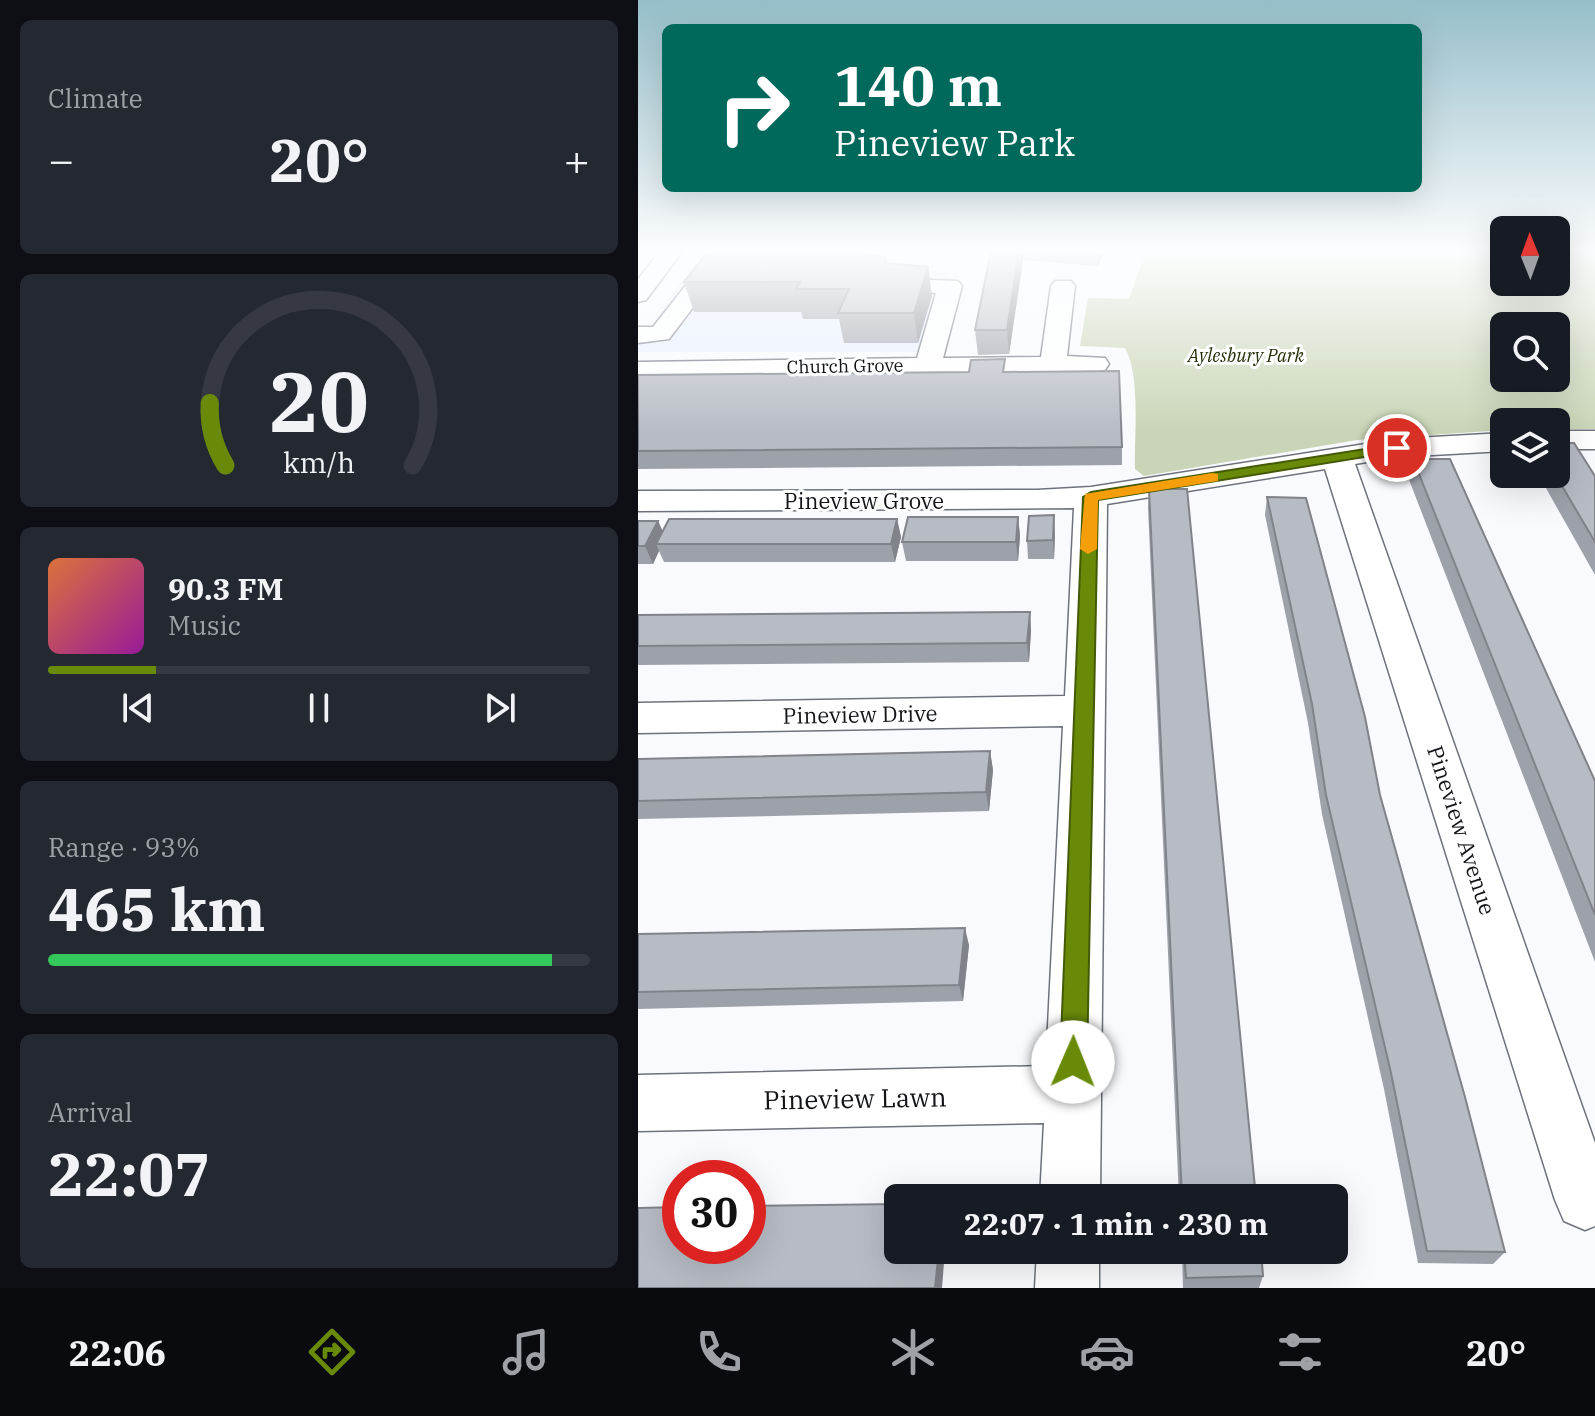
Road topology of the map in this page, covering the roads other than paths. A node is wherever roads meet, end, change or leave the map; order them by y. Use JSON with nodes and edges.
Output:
{"nodes":[{"id":1,"x":677,"y":312,"type":"edge"},
{"id":2,"x":943,"y":312,"type":"edge"},
{"id":3,"x":1060,"y":312,"type":"edge"},
{"id":4,"x":638,"y":335,"type":"edge"},
{"id":5,"x":1053,"y":364,"type":"junction"},
{"id":6,"x":1096,"y":364,"type":"dead end"},
{"id":7,"x":928,"y":365,"type":"junction"},
{"id":8,"x":638,"y":370,"type":"edge"},
{"id":9,"x":1570,"y":440,"type":"edge"},
{"id":10,"x":1595,"y":440,"type":"edge"},
{"id":11,"x":1490,"y":443,"type":"edge"},
{"id":12,"x":1338,"y":460,"type":"junction"},
{"id":13,"x":1091,"y":497,"type":"junction"},
{"id":14,"x":638,"y":501,"type":"edge"},
{"id":15,"x":1083,"y":711,"type":"junction"},
{"id":16,"x":638,"y":718,"type":"edge"},
{"id":17,"x":1072,"y":1094,"type":"junction"},
{"id":18,"x":638,"y":1103,"type":"edge"},
{"id":19,"x":1070,"y":1184,"type":"edge"},
{"id":20,"x":1585,"y":1200,"type":"dead end"},
{"id":21,"x":1068,"y":1264,"type":"edge"},
{"id":22,"x":1067,"y":1288,"type":"edge"}],
"edges":[{"from":1,"to":4,"type":"street"},
{"from":2,"to":7,"type":"street"},
{"from":3,"to":5,"type":"street"},
{"from":5,"to":6,"type":"street","name":"Church Grove"},
{"from":5,"to":7,"type":"street","name":"Church Grove"},
{"from":7,"to":8,"type":"street","name":"Church Grove"},
{"from":9,"to":10,"type":"street"},
{"from":11,"to":12,"type":"street","name":"Pineview Grove"},
{"from":12,"to":13,"type":"street","name":"Pineview Grove"},
{"from":12,"to":20,"type":"street","name":"Pineview Avenue"},
{"from":13,"to":14,"type":"street","name":"Pineview Grove"},
{"from":13,"to":15,"type":"street"},
{"from":15,"to":16,"type":"street","name":"Pineview Drive"},
{"from":15,"to":17,"type":"street"},
{"from":17,"to":18,"type":"street","name":"Pineview Lawn"},
{"from":17,"to":19,"type":"street"},
{"from":21,"to":22,"type":"street"}]}
